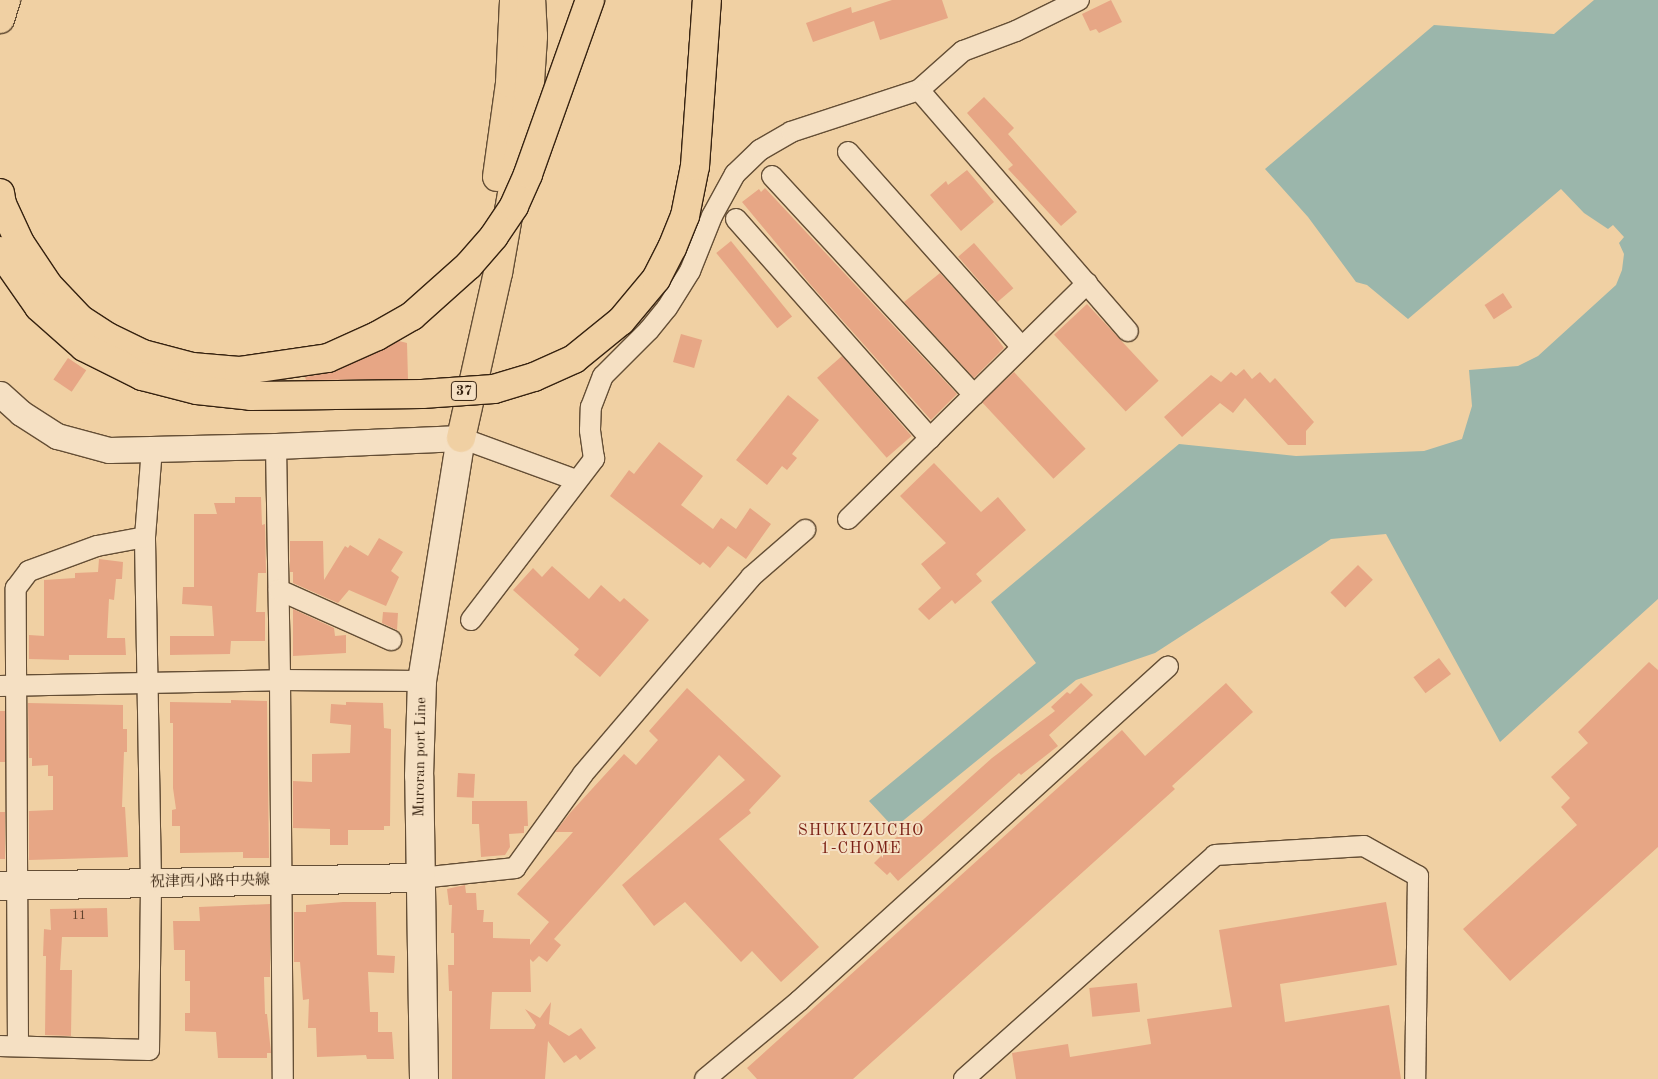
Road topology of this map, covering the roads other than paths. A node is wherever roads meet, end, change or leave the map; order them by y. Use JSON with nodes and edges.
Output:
{"nodes":[{"id":1,"x":6,"y":0,"type":"edge"},
{"id":2,"x":514,"y":0,"type":"edge"},
{"id":3,"x":531,"y":0,"type":"edge"},
{"id":4,"x":590,"y":0,"type":"edge"},
{"id":5,"x":707,"y":0,"type":"edge"},
{"id":6,"x":1079,"y":0,"type":"edge"},
{"id":7,"x":0,"y":20,"type":"edge"},
{"id":8,"x":919,"y":90,"type":"junction"},
{"id":9,"x":848,"y":152,"type":"dead end"},
{"id":10,"x":772,"y":176,"type":"dead end"},
{"id":11,"x":0,"y":193,"type":"edge"},
{"id":12,"x":736,"y":219,"type":"dead end"},
{"id":13,"x":0,"y":251,"type":"edge"},
{"id":14,"x":1087,"y":283,"type":"junction"},
{"id":15,"x":1128,"y":331,"type":"dead end"},
{"id":16,"x":1022,"y":347,"type":"junction"},
{"id":17,"x":0,"y":394,"type":"edge"},
{"id":18,"x":974,"y":394,"type":"junction"},
{"id":19,"x":461,"y":438,"type":"junction"},
{"id":20,"x":930,"y":438,"type":"junction"},
{"id":21,"x":276,"y":446,"type":"junction"},
{"id":22,"x":152,"y":449,"type":"junction"},
{"id":23,"x":576,"y":480,"type":"junction"},
{"id":24,"x":848,"y":519,"type":"dead end"},
{"id":25,"x":805,"y":530,"type":"dead end"},
{"id":26,"x":145,"y":537,"type":"junction"},
{"id":27,"x":279,"y":590,"type":"junction"},
{"id":28,"x":471,"y":620,"type":"dead end"},
{"id":29,"x":391,"y":640,"type":"dead end"},
{"id":30,"x":1168,"y":666,"type":"dead end"},
{"id":31,"x":280,"y":680,"type":"junction"},
{"id":32,"x":422,"y":681,"type":"junction"},
{"id":33,"x":148,"y":683,"type":"junction"},
{"id":34,"x":8,"y":686,"type":"edge"},
{"id":35,"x":420,"y":878,"type":"junction"},
{"id":36,"x":280,"y":881,"type":"junction"},
{"id":37,"x":151,"y":883,"type":"junction"},
{"id":38,"x":9,"y":886,"type":"edge"},
{"id":39,"x":9,"y":1046,"type":"edge"},
{"id":40,"x":283,"y":1079,"type":"edge"},
{"id":41,"x":424,"y":1079,"type":"edge"},
{"id":42,"x":705,"y":1079,"type":"edge"},
{"id":43,"x":964,"y":1079,"type":"edge"},
{"id":44,"x":1415,"y":1079,"type":"edge"}],
"edges":[{"from":1,"to":7,"type":"highway"},
{"from":2,"to":19,"type":"highway","number":"37"},
{"from":3,"to":19,"type":"highway","number":"37"},
{"from":4,"to":11,"type":"highway","bridge":true},
{"from":5,"to":13,"type":"highway","number":"37","bridge":true},
{"from":6,"to":8,"type":"street"},
{"from":8,"to":14,"type":"street"},
{"from":8,"to":23,"type":"street"},
{"from":9,"to":16,"type":"street"},
{"from":10,"to":18,"type":"street"},
{"from":12,"to":20,"type":"street"},
{"from":14,"to":15,"type":"street"},
{"from":14,"to":16,"type":"street"},
{"from":16,"to":18,"type":"street"},
{"from":17,"to":22,"type":"street"},
{"from":18,"to":20,"type":"street"},
{"from":19,"to":21,"type":"street"},
{"from":19,"to":23,"type":"street"},
{"from":19,"to":32,"type":"main road","name":"Muroran port Line"},
{"from":20,"to":24,"type":"street"},
{"from":21,"to":22,"type":"street"},
{"from":21,"to":27,"type":"street"},
{"from":22,"to":26,"type":"street"},
{"from":23,"to":28,"type":"street"},
{"from":25,"to":35,"type":"street"},
{"from":26,"to":33,"type":"street"},
{"from":26,"to":34,"type":"street"},
{"from":27,"to":29,"type":"street"},
{"from":27,"to":31,"type":"street"},
{"from":30,"to":42,"type":"street"},
{"from":31,"to":32,"type":"street"},
{"from":31,"to":33,"type":"street"},
{"from":31,"to":36,"type":"street"},
{"from":32,"to":35,"type":"main road","name":"Muroran port Line"},
{"from":33,"to":34,"type":"street"},
{"from":33,"to":37,"type":"street"},
{"from":34,"to":38,"type":"street"},
{"from":35,"to":36,"type":"main road","name":"祝津西小路中央線"},
{"from":35,"to":41,"type":"main road","name":"Muroran port Line"},
{"from":36,"to":37,"type":"main road","name":"祝津西小路中央線"},
{"from":36,"to":40,"type":"street"},
{"from":37,"to":38,"type":"main road","name":"祝津西小路中央線"},
{"from":37,"to":39,"type":"street"},
{"from":38,"to":39,"type":"street"},
{"from":43,"to":44,"type":"street"}]}
